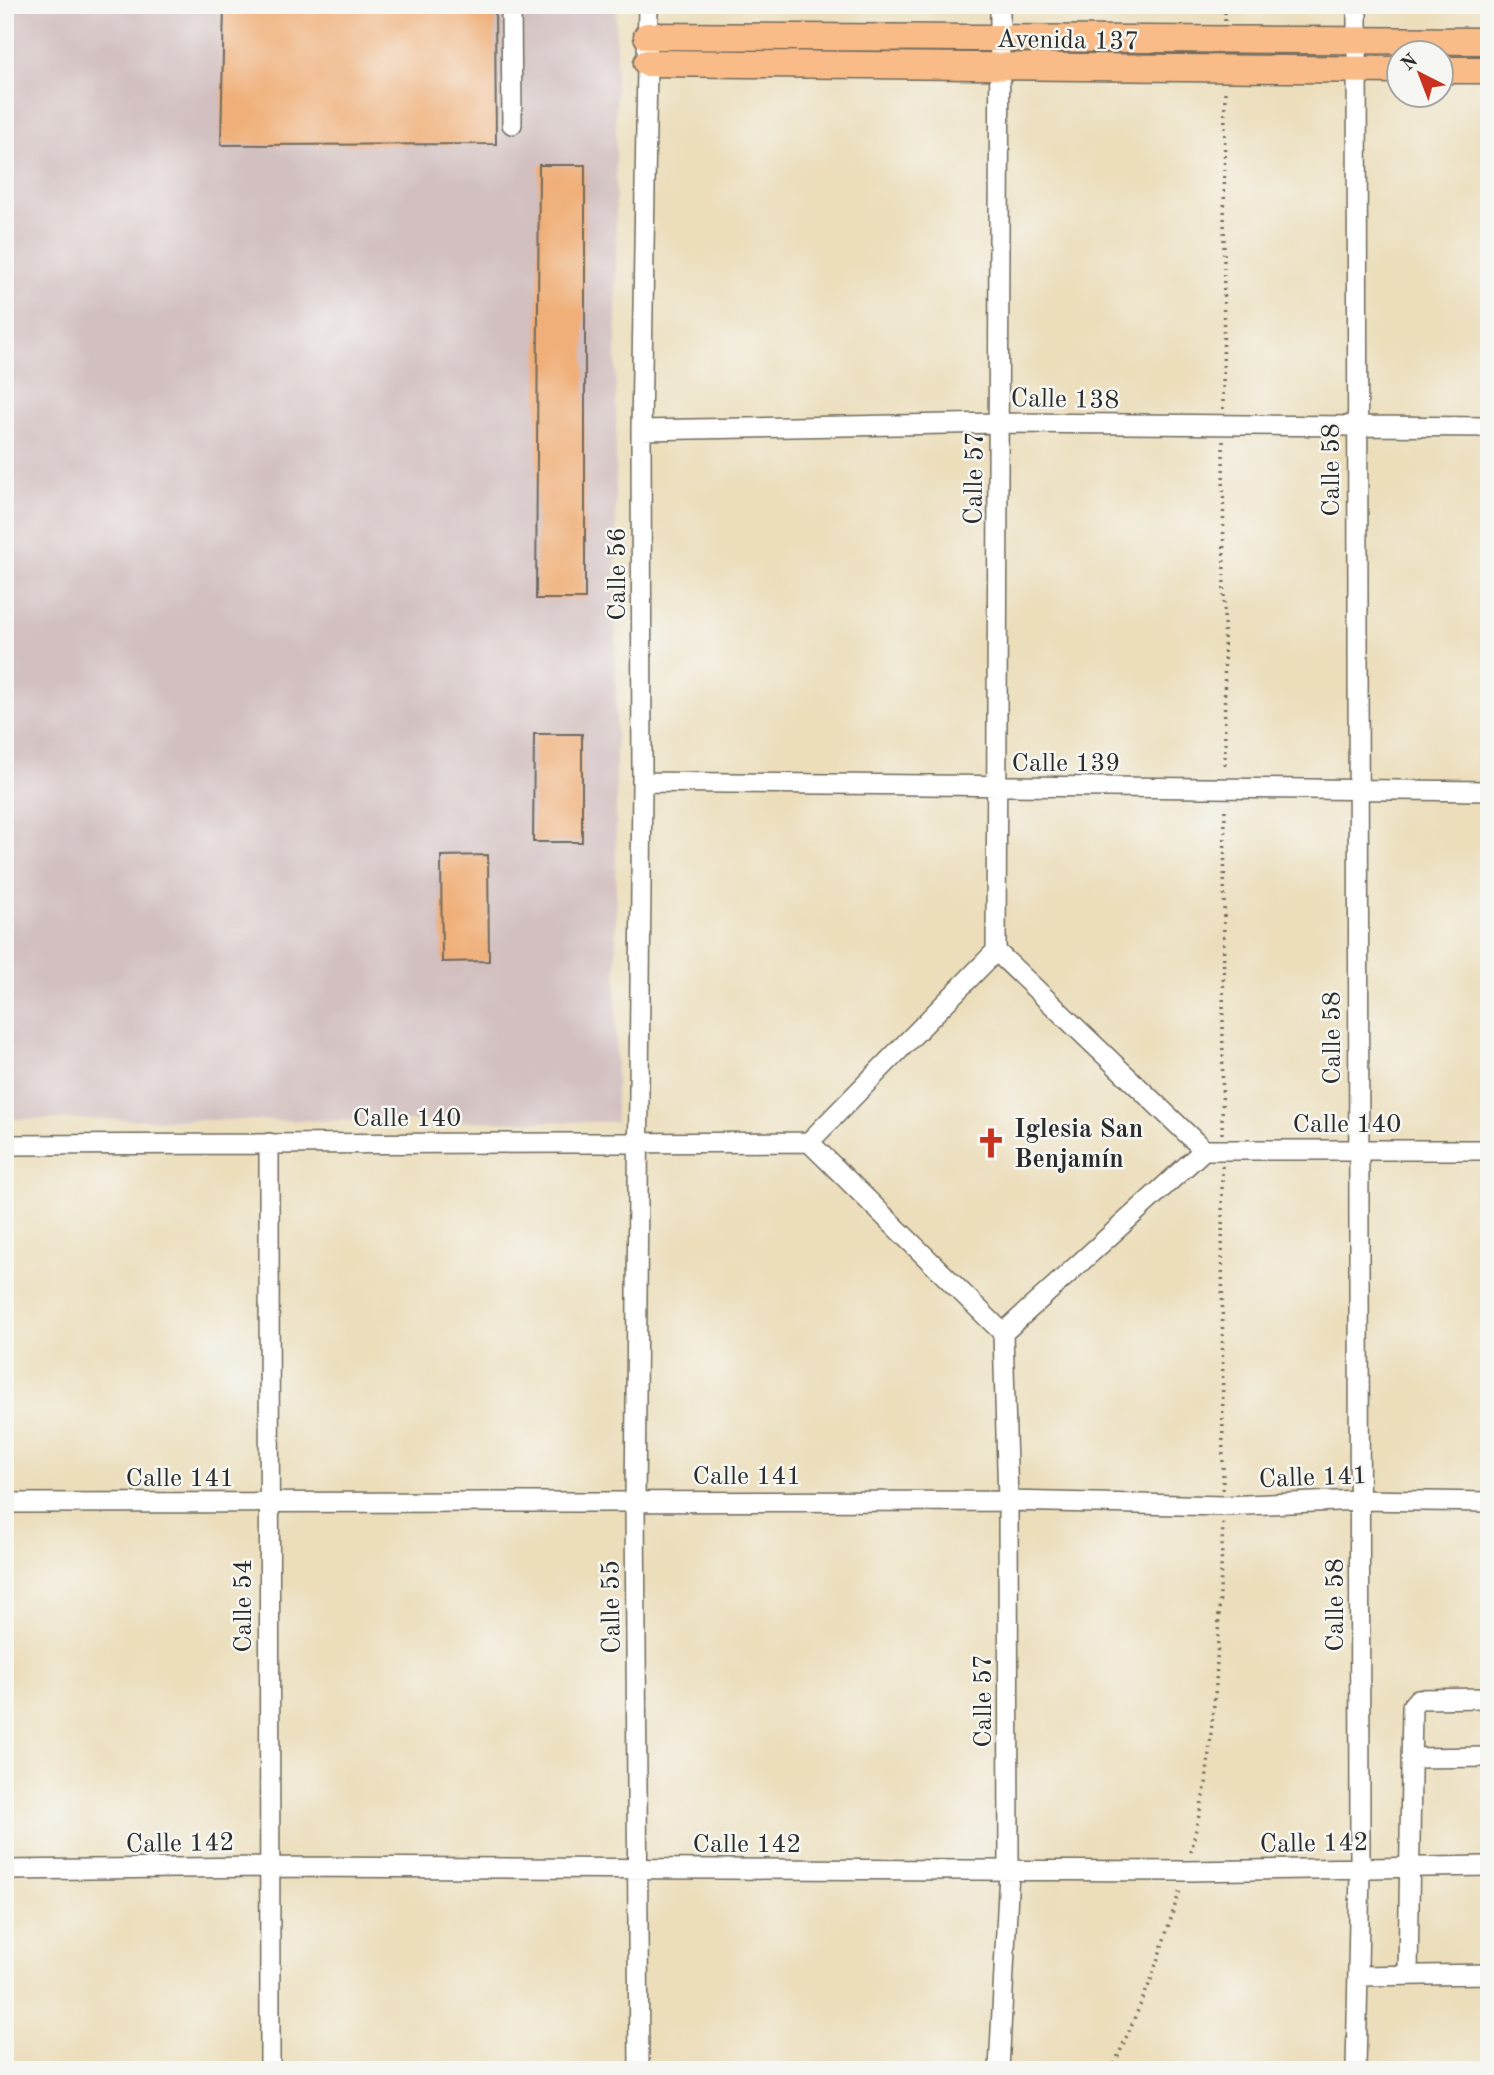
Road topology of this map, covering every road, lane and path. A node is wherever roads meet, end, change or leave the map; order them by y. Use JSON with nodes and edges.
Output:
{"nodes":[{"id":1,"x":511,"y":5,"type":"edge"},
{"id":2,"x":648,"y":5,"type":"edge"},
{"id":3,"x":1000,"y":5,"type":"edge"},
{"id":4,"x":1225,"y":5,"type":"edge"},
{"id":5,"x":1357,"y":5,"type":"edge"},
{"id":6,"x":648,"y":36,"type":"junction"},
{"id":7,"x":999,"y":38,"type":"junction"},
{"id":8,"x":1225,"y":40,"type":"junction"},
{"id":9,"x":1357,"y":41,"type":"junction"},
{"id":10,"x":1489,"y":41,"type":"edge"},
{"id":11,"x":647,"y":63,"type":"junction"},
{"id":12,"x":998,"y":69,"type":"junction"},
{"id":13,"x":1225,"y":70,"type":"junction"},
{"id":14,"x":1356,"y":70,"type":"junction"},
{"id":15,"x":1386,"y":70,"type":"edge"},
{"id":16,"x":1456,"y":70,"type":"edge"},
{"id":17,"x":1489,"y":70,"type":"edge"},
{"id":18,"x":512,"y":124,"type":"dead end"},
{"id":19,"x":1000,"y":423,"type":"junction"},
{"id":20,"x":1357,"y":424,"type":"junction"},
{"id":21,"x":1223,"y":425,"type":"junction"},
{"id":22,"x":1489,"y":427,"type":"edge"},
{"id":23,"x":641,"y":430,"type":"junction"},
{"id":24,"x":642,"y":782,"type":"junction"},
{"id":25,"x":994,"y":788,"type":"junction"},
{"id":26,"x":1225,"y":790,"type":"junction"},
{"id":27,"x":1356,"y":790,"type":"junction"},
{"id":28,"x":1489,"y":791,"type":"edge"},
{"id":29,"x":996,"y":951,"type":"junction"},
{"id":30,"x":809,"y":1142,"type":"junction"},
{"id":31,"x":269,"y":1143,"type":"junction"},
{"id":32,"x":637,"y":1143,"type":"junction"},
{"id":33,"x":5,"y":1145,"type":"edge"},
{"id":34,"x":1213,"y":1150,"type":"junction"},
{"id":35,"x":1358,"y":1150,"type":"junction"},
{"id":36,"x":1489,"y":1150,"type":"edge"},
{"id":37,"x":1003,"y":1333,"type":"junction"},
{"id":38,"x":1360,"y":1500,"type":"junction"},
{"id":39,"x":1008,"y":1501,"type":"junction"},
{"id":40,"x":635,"y":1502,"type":"junction"},
{"id":41,"x":1489,"y":1502,"type":"edge"},
{"id":42,"x":5,"y":1503,"type":"edge"},
{"id":43,"x":268,"y":1503,"type":"junction"},
{"id":44,"x":1224,"y":1506,"type":"junction"},
{"id":45,"x":1489,"y":1698,"type":"edge"},
{"id":46,"x":1489,"y":1757,"type":"edge"},
{"id":47,"x":1411,"y":1758,"type":"junction"},
{"id":48,"x":1489,"y":1866,"type":"edge"},
{"id":49,"x":269,"y":1867,"type":"junction"},
{"id":50,"x":1412,"y":1867,"type":"junction"},
{"id":51,"x":640,"y":1868,"type":"junction"},
{"id":52,"x":1360,"y":1868,"type":"junction"},
{"id":53,"x":5,"y":1870,"type":"edge"},
{"id":54,"x":1009,"y":1871,"type":"junction"},
{"id":55,"x":1186,"y":1871,"type":"junction"},
{"id":56,"x":1489,"y":1974,"type":"edge"},
{"id":57,"x":1408,"y":1975,"type":"junction"},
{"id":58,"x":1358,"y":1976,"type":"junction"},
{"id":59,"x":271,"y":2070,"type":"edge"},
{"id":60,"x":639,"y":2070,"type":"edge"},
{"id":61,"x":999,"y":2070,"type":"edge"},
{"id":62,"x":1112,"y":2070,"type":"edge"},
{"id":63,"x":1356,"y":2070,"type":"edge"}],
"edges":[{"from":1,"to":18,"type":"street"},
{"from":2,"to":6,"type":"street","name":"Calle 56"},
{"from":3,"to":7,"type":"street","name":"Calle 57"},
{"from":4,"to":8,"type":"path"},
{"from":5,"to":9,"type":"street","name":"Calle 58"},
{"from":6,"to":7,"type":"main road","name":"Avenida 137"},
{"from":6,"to":11,"type":"street","name":"Calle 56"},
{"from":7,"to":8,"type":"main road","name":"Avenida 137"},
{"from":7,"to":12,"type":"street","name":"Calle 57"},
{"from":8,"to":9,"type":"main road","name":"Avenida 137"},
{"from":9,"to":10,"type":"main road","name":"Avenida 137"},
{"from":9,"to":14,"type":"street","name":"Calle 58"},
{"from":11,"to":12,"type":"main road","name":"Avenida 137"},
{"from":11,"to":23,"type":"street","name":"Calle 56"},
{"from":12,"to":13,"type":"main road","name":"Avenida 137"},
{"from":12,"to":19,"type":"street","name":"Calle 57"},
{"from":13,"to":14,"type":"main road","name":"Avenida 137"},
{"from":13,"to":21,"type":"path"},
{"from":14,"to":15,"type":"main road","name":"Avenida 137"},
{"from":14,"to":20,"type":"street","name":"Calle 58"},
{"from":16,"to":17,"type":"main road"},
{"from":19,"to":21,"type":"street","name":"Calle 138"},
{"from":19,"to":23,"type":"street","name":"Calle 138"},
{"from":19,"to":25,"type":"street","name":"Calle 57"},
{"from":20,"to":21,"type":"street","name":"Calle 138"},
{"from":20,"to":22,"type":"street","name":"Calle 138"},
{"from":20,"to":27,"type":"street","name":"Calle 58"},
{"from":21,"to":26,"type":"path"},
{"from":23,"to":24,"type":"street","name":"Calle 56"},
{"from":24,"to":25,"type":"street","name":"Calle 139"},
{"from":24,"to":32,"type":"street","name":"Calle 56"},
{"from":25,"to":26,"type":"street","name":"Calle 139"},
{"from":25,"to":29,"type":"street","name":"Calle 57"},
{"from":26,"to":27,"type":"street","name":"Calle 139"},
{"from":26,"to":34,"type":"path"},
{"from":27,"to":28,"type":"street","name":"Calle 139"},
{"from":27,"to":35,"type":"street","name":"Calle 58"},
{"from":29,"to":30,"type":"street"},
{"from":29,"to":34,"type":"street"},
{"from":30,"to":32,"type":"street","name":"Calle 140"},
{"from":30,"to":37,"type":"street"},
{"from":31,"to":32,"type":"street","name":"Calle 140"},
{"from":31,"to":33,"type":"street","name":"Calle 140"},
{"from":31,"to":43,"type":"street","name":"Calle 54"},
{"from":32,"to":40,"type":"street","name":"Calle 55"},
{"from":34,"to":35,"type":"street","name":"Calle 140"},
{"from":34,"to":37,"type":"street"},
{"from":34,"to":44,"type":"path"},
{"from":35,"to":36,"type":"street","name":"Calle 140"},
{"from":35,"to":38,"type":"street","name":"Calle 58"},
{"from":37,"to":39,"type":"street","name":"Calle 57"},
{"from":38,"to":41,"type":"street","name":"Calle 141"},
{"from":38,"to":44,"type":"street","name":"Calle 141"},
{"from":38,"to":52,"type":"street","name":"Calle 58"},
{"from":39,"to":40,"type":"street","name":"Calle 141"},
{"from":39,"to":44,"type":"street","name":"Calle 141"},
{"from":39,"to":54,"type":"street","name":"Calle 57"},
{"from":40,"to":43,"type":"street","name":"Calle 141"},
{"from":40,"to":51,"type":"street","name":"Calle 55"},
{"from":42,"to":43,"type":"street","name":"Calle 141"},
{"from":43,"to":49,"type":"street","name":"Calle 54"},
{"from":44,"to":55,"type":"path"},
{"from":45,"to":47,"type":"street"},
{"from":46,"to":47,"type":"street"},
{"from":47,"to":50,"type":"street"},
{"from":48,"to":50,"type":"street","name":"Calle 142"},
{"from":49,"to":51,"type":"street","name":"Calle 142"},
{"from":49,"to":53,"type":"street","name":"Calle 142"},
{"from":49,"to":59,"type":"street","name":"Calle 54"},
{"from":50,"to":52,"type":"street","name":"Calle 142"},
{"from":50,"to":57,"type":"street"},
{"from":51,"to":54,"type":"street","name":"Calle 142"},
{"from":51,"to":60,"type":"street","name":"Calle 55"},
{"from":52,"to":55,"type":"street","name":"Calle 142"},
{"from":52,"to":58,"type":"street","name":"Calle 58"},
{"from":54,"to":55,"type":"street","name":"Calle 142"},
{"from":54,"to":61,"type":"street","name":"Calle 57"},
{"from":55,"to":62,"type":"path"},
{"from":56,"to":57,"type":"street"},
{"from":57,"to":58,"type":"street"},
{"from":58,"to":63,"type":"street","name":"Calle 58"}]}
